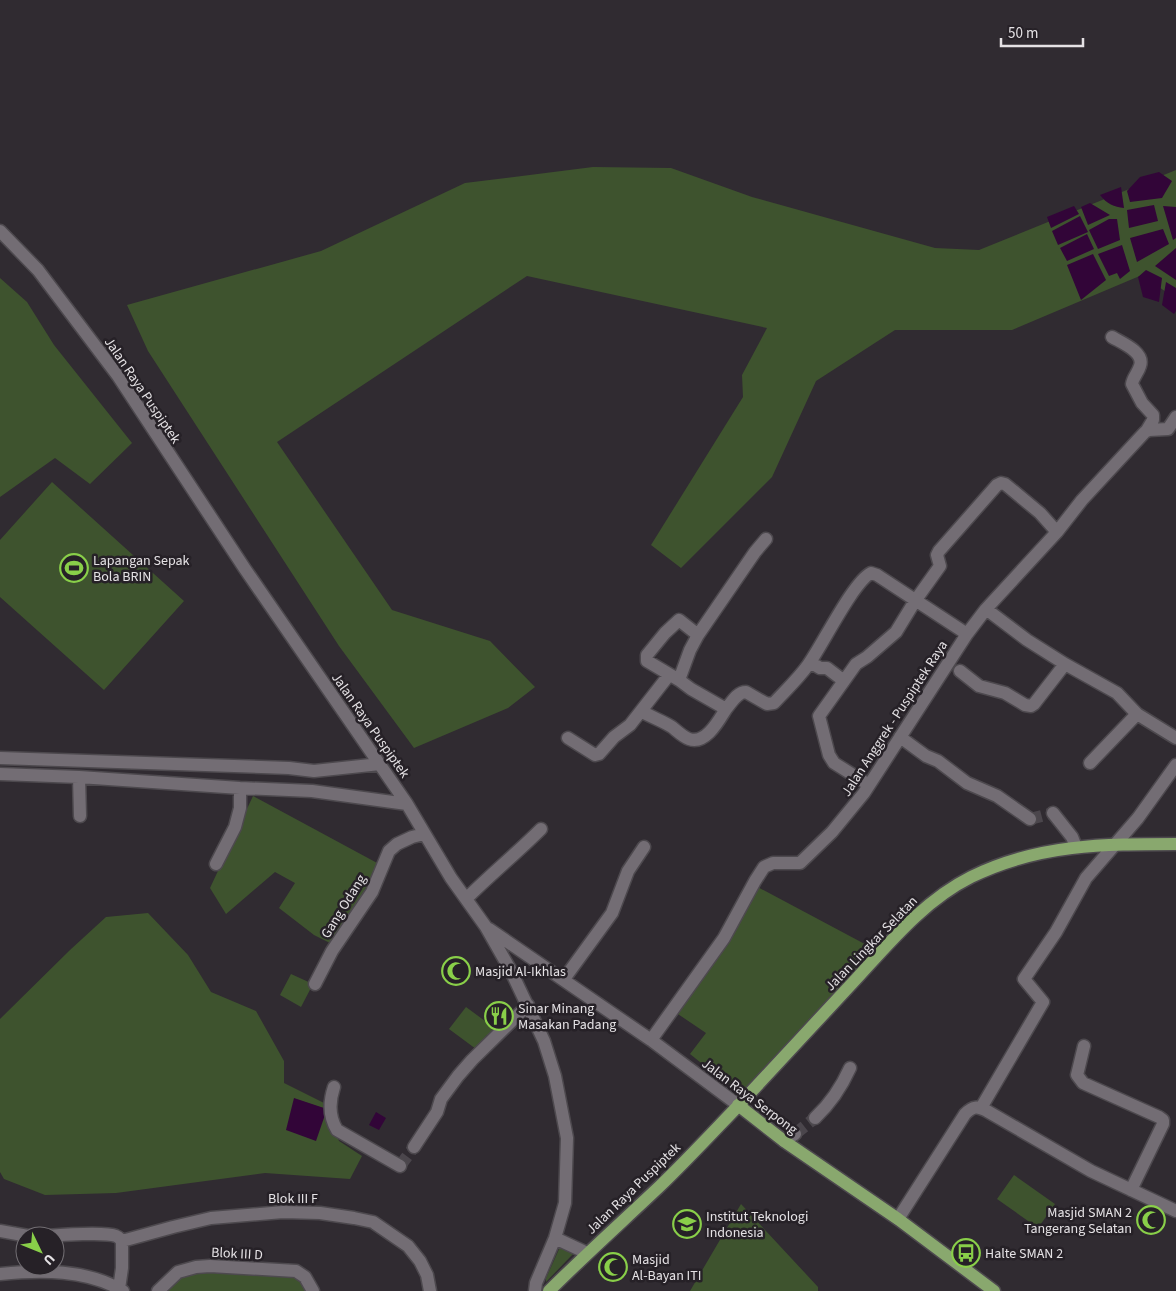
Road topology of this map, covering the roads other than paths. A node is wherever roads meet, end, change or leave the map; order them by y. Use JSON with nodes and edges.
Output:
{"nodes":[{"id":1,"x":0,"y":231,"type":"edge"},
{"id":2,"x":1112,"y":337,"type":"dead end"},
{"id":3,"x":1176,"y":417,"type":"edge"},
{"id":4,"x":1147,"y":430,"type":"junction"},
{"id":5,"x":1057,"y":532,"type":"junction"},
{"id":6,"x":766,"y":540,"type":"dead end"},
{"id":7,"x":915,"y":601,"type":"junction"},
{"id":8,"x":986,"y":609,"type":"junction"},
{"id":9,"x":966,"y":634,"type":"junction"},
{"id":10,"x":698,"y":635,"type":"junction"},
{"id":11,"x":810,"y":662,"type":"junction"},
{"id":12,"x":1065,"y":664,"type":"junction"},
{"id":13,"x":960,"y":672,"type":"dead end"},
{"id":14,"x":674,"y":677,"type":"junction"},
{"id":15,"x":844,"y":681,"type":"junction"},
{"id":16,"x":726,"y":709,"type":"junction"},
{"id":17,"x":641,"y":710,"type":"junction"},
{"id":18,"x":1137,"y":714,"type":"junction"},
{"id":19,"x":900,"y":737,"type":"junction"},
{"id":20,"x":568,"y":738,"type":"dead end"},
{"id":21,"x":1176,"y":738,"type":"edge"},
{"id":22,"x":0,"y":758,"type":"edge"},
{"id":23,"x":1090,"y":763,"type":"dead end"},
{"id":24,"x":380,"y":764,"type":"junction"},
{"id":25,"x":1176,"y":766,"type":"edge"},
{"id":26,"x":314,"y":771,"type":"junction"},
{"id":27,"x":0,"y":774,"type":"edge"},
{"id":28,"x":79,"y":776,"type":"junction"},
{"id":29,"x":869,"y":785,"type":"junction"},
{"id":30,"x":240,"y":788,"type":"junction"},
{"id":31,"x":312,"y":791,"type":"junction"},
{"id":32,"x":407,"y":804,"type":"junction"},
{"id":33,"x":1053,"y":813,"type":"dead end"},
{"id":34,"x":80,"y":816,"type":"dead end"},
{"id":35,"x":1030,"y":819,"type":"dead end"},
{"id":36,"x":541,"y":829,"type":"dead end"},
{"id":37,"x":424,"y":834,"type":"junction"},
{"id":38,"x":1115,"y":844,"type":"junction"},
{"id":39,"x":1176,"y":844,"type":"edge"},
{"id":40,"x":644,"y":847,"type":"dead end"},
{"id":41,"x":1076,"y":847,"type":"junction"},
{"id":42,"x":216,"y":864,"type":"dead end"},
{"id":43,"x":466,"y":899,"type":"junction"},
{"id":44,"x":486,"y":927,"type":"junction"},
{"id":45,"x":564,"y":979,"type":"junction"},
{"id":46,"x":315,"y":984,"type":"dead end"},
{"id":47,"x":528,"y":1005,"type":"junction"},
{"id":48,"x":651,"y":1040,"type":"junction"},
{"id":49,"x":1084,"y":1046,"type":"dead end"},
{"id":50,"x":850,"y":1068,"type":"dead end"},
{"id":51,"x":334,"y":1087,"type":"dead end"},
{"id":52,"x":738,"y":1106,"type":"junction"},
{"id":53,"x":981,"y":1108,"type":"junction"},
{"id":54,"x":815,"y":1118,"type":"tunnel mouth"},
{"id":55,"x":414,"y":1147,"type":"tunnel mouth"},
{"id":56,"x":400,"y":1166,"type":"dead end"},
{"id":57,"x":1131,"y":1190,"type":"junction"},
{"id":58,"x":1176,"y":1211,"type":"edge"},
{"id":59,"x":898,"y":1219,"type":"junction"},
{"id":60,"x":0,"y":1231,"type":"edge"},
{"id":61,"x":15,"y":1234,"type":"edge"},
{"id":62,"x":65,"y":1235,"type":"edge"},
{"id":63,"x":555,"y":1238,"type":"junction"},
{"id":64,"x":122,"y":1241,"type":"junction"},
{"id":65,"x":587,"y":1253,"type":"junction"},
{"id":66,"x":0,"y":1274,"type":"edge"},
{"id":67,"x":121,"y":1290,"type":"edge"},
{"id":68,"x":158,"y":1291,"type":"edge"},
{"id":69,"x":313,"y":1291,"type":"edge"},
{"id":70,"x":430,"y":1291,"type":"edge"},
{"id":71,"x":535,"y":1291,"type":"edge"},
{"id":72,"x":549,"y":1291,"type":"edge"},
{"id":73,"x":994,"y":1291,"type":"edge"}],
"edges":[{"from":1,"to":24,"type":"street","name":"Jalan Raya Puspiptek"},
{"from":2,"to":4,"type":"street"},
{"from":3,"to":4,"type":"street"},
{"from":4,"to":5,"type":"street","name":"Jalan Anggrek - Puspiptek Raya"},
{"from":5,"to":7,"type":"street"},
{"from":5,"to":8,"type":"street","name":"Jalan Anggrek - Puspiptek Raya"},
{"from":6,"to":10,"type":"street"},
{"from":7,"to":9,"type":"street"},
{"from":7,"to":11,"type":"street"},
{"from":7,"to":15,"type":"street"},
{"from":8,"to":9,"type":"street","name":"Jalan Anggrek - Puspiptek Raya"},
{"from":8,"to":12,"type":"street"},
{"from":9,"to":19,"type":"street","name":"Jalan Anggrek - Puspiptek Raya"},
{"from":10,"to":14,"type":"street"},
{"from":10,"to":14,"type":"street"},
{"from":11,"to":15,"type":"street"},
{"from":11,"to":16,"type":"street"},
{"from":12,"to":13,"type":"street"},
{"from":12,"to":18,"type":"street"},
{"from":14,"to":16,"type":"street"},
{"from":14,"to":17,"type":"street"},
{"from":15,"to":29,"type":"street"},
{"from":16,"to":17,"type":"street"},
{"from":17,"to":20,"type":"street"},
{"from":18,"to":21,"type":"street"},
{"from":18,"to":23,"type":"street"},
{"from":19,"to":29,"type":"street","name":"Jalan Anggrek - Puspiptek Raya"},
{"from":19,"to":35,"type":"street"},
{"from":22,"to":26,"type":"street"},
{"from":24,"to":26,"type":"street"},
{"from":24,"to":32,"type":"street","name":"Jalan Raya Puspiptek"},
{"from":25,"to":38,"type":"street"},
{"from":26,"to":31,"type":"street"},
{"from":27,"to":28,"type":"street"},
{"from":28,"to":30,"type":"street"},
{"from":28,"to":34,"type":"street"},
{"from":29,"to":48,"type":"street","name":"Jalan Anggrek - Puspiptek Raya"},
{"from":30,"to":31,"type":"street"},
{"from":30,"to":42,"type":"street"},
{"from":31,"to":32,"type":"street"},
{"from":32,"to":37,"type":"street","name":"Jalan Raya Puspiptek"},
{"from":33,"to":41,"type":"street"},
{"from":36,"to":43,"type":"street"},
{"from":37,"to":43,"type":"street","name":"Jalan Raya Puspiptek"},
{"from":37,"to":46,"type":"street","name":"Gang Odang"},
{"from":38,"to":39,"type":"main road","name":"Jalan Lingkar Selatan"},
{"from":38,"to":41,"type":"main road","name":"Jalan Lingkar Selatan"},
{"from":38,"to":53,"type":"street"},
{"from":40,"to":45,"type":"street"},
{"from":41,"to":52,"type":"main road","name":"Jalan Lingkar Selatan"},
{"from":43,"to":44,"type":"street","name":"Jalan Raya Puspiptek"},
{"from":44,"to":45,"type":"street","name":"Jalan Raya Serpong"},
{"from":44,"to":47,"type":"street","name":"Jalan Raya Puspiptek"},
{"from":45,"to":48,"type":"street","name":"Jalan Raya Serpong"},
{"from":47,"to":55,"type":"street"},
{"from":47,"to":63,"type":"street","name":"Jalan Raya Puspiptek"},
{"from":48,"to":52,"type":"street","name":"Jalan Raya Serpong"},
{"from":49,"to":57,"type":"street"},
{"from":50,"to":54,"type":"street"},
{"from":51,"to":56,"type":"street"},
{"from":52,"to":59,"type":"main road","name":"Jalan Raya Serpong"},
{"from":52,"to":65,"type":"main road","name":"Jalan Raya Puspiptek"},
{"from":53,"to":57,"type":"street"},
{"from":53,"to":59,"type":"street"},
{"from":57,"to":58,"type":"street"},
{"from":59,"to":73,"type":"main road","name":"Jalan Raya Serpong"},
{"from":60,"to":61,"type":"street"},
{"from":62,"to":64,"type":"street"},
{"from":63,"to":65,"type":"street"},
{"from":63,"to":71,"type":"street","name":"Jalan Raya Puspiptek"},
{"from":64,"to":67,"type":"street"},
{"from":64,"to":70,"type":"street","name":"Blok III F"},
{"from":65,"to":72,"type":"main road","name":"Jalan Raya Puspiptek"},
{"from":66,"to":67,"type":"street"},
{"from":68,"to":69,"type":"street","name":"Blok III D"}]}
